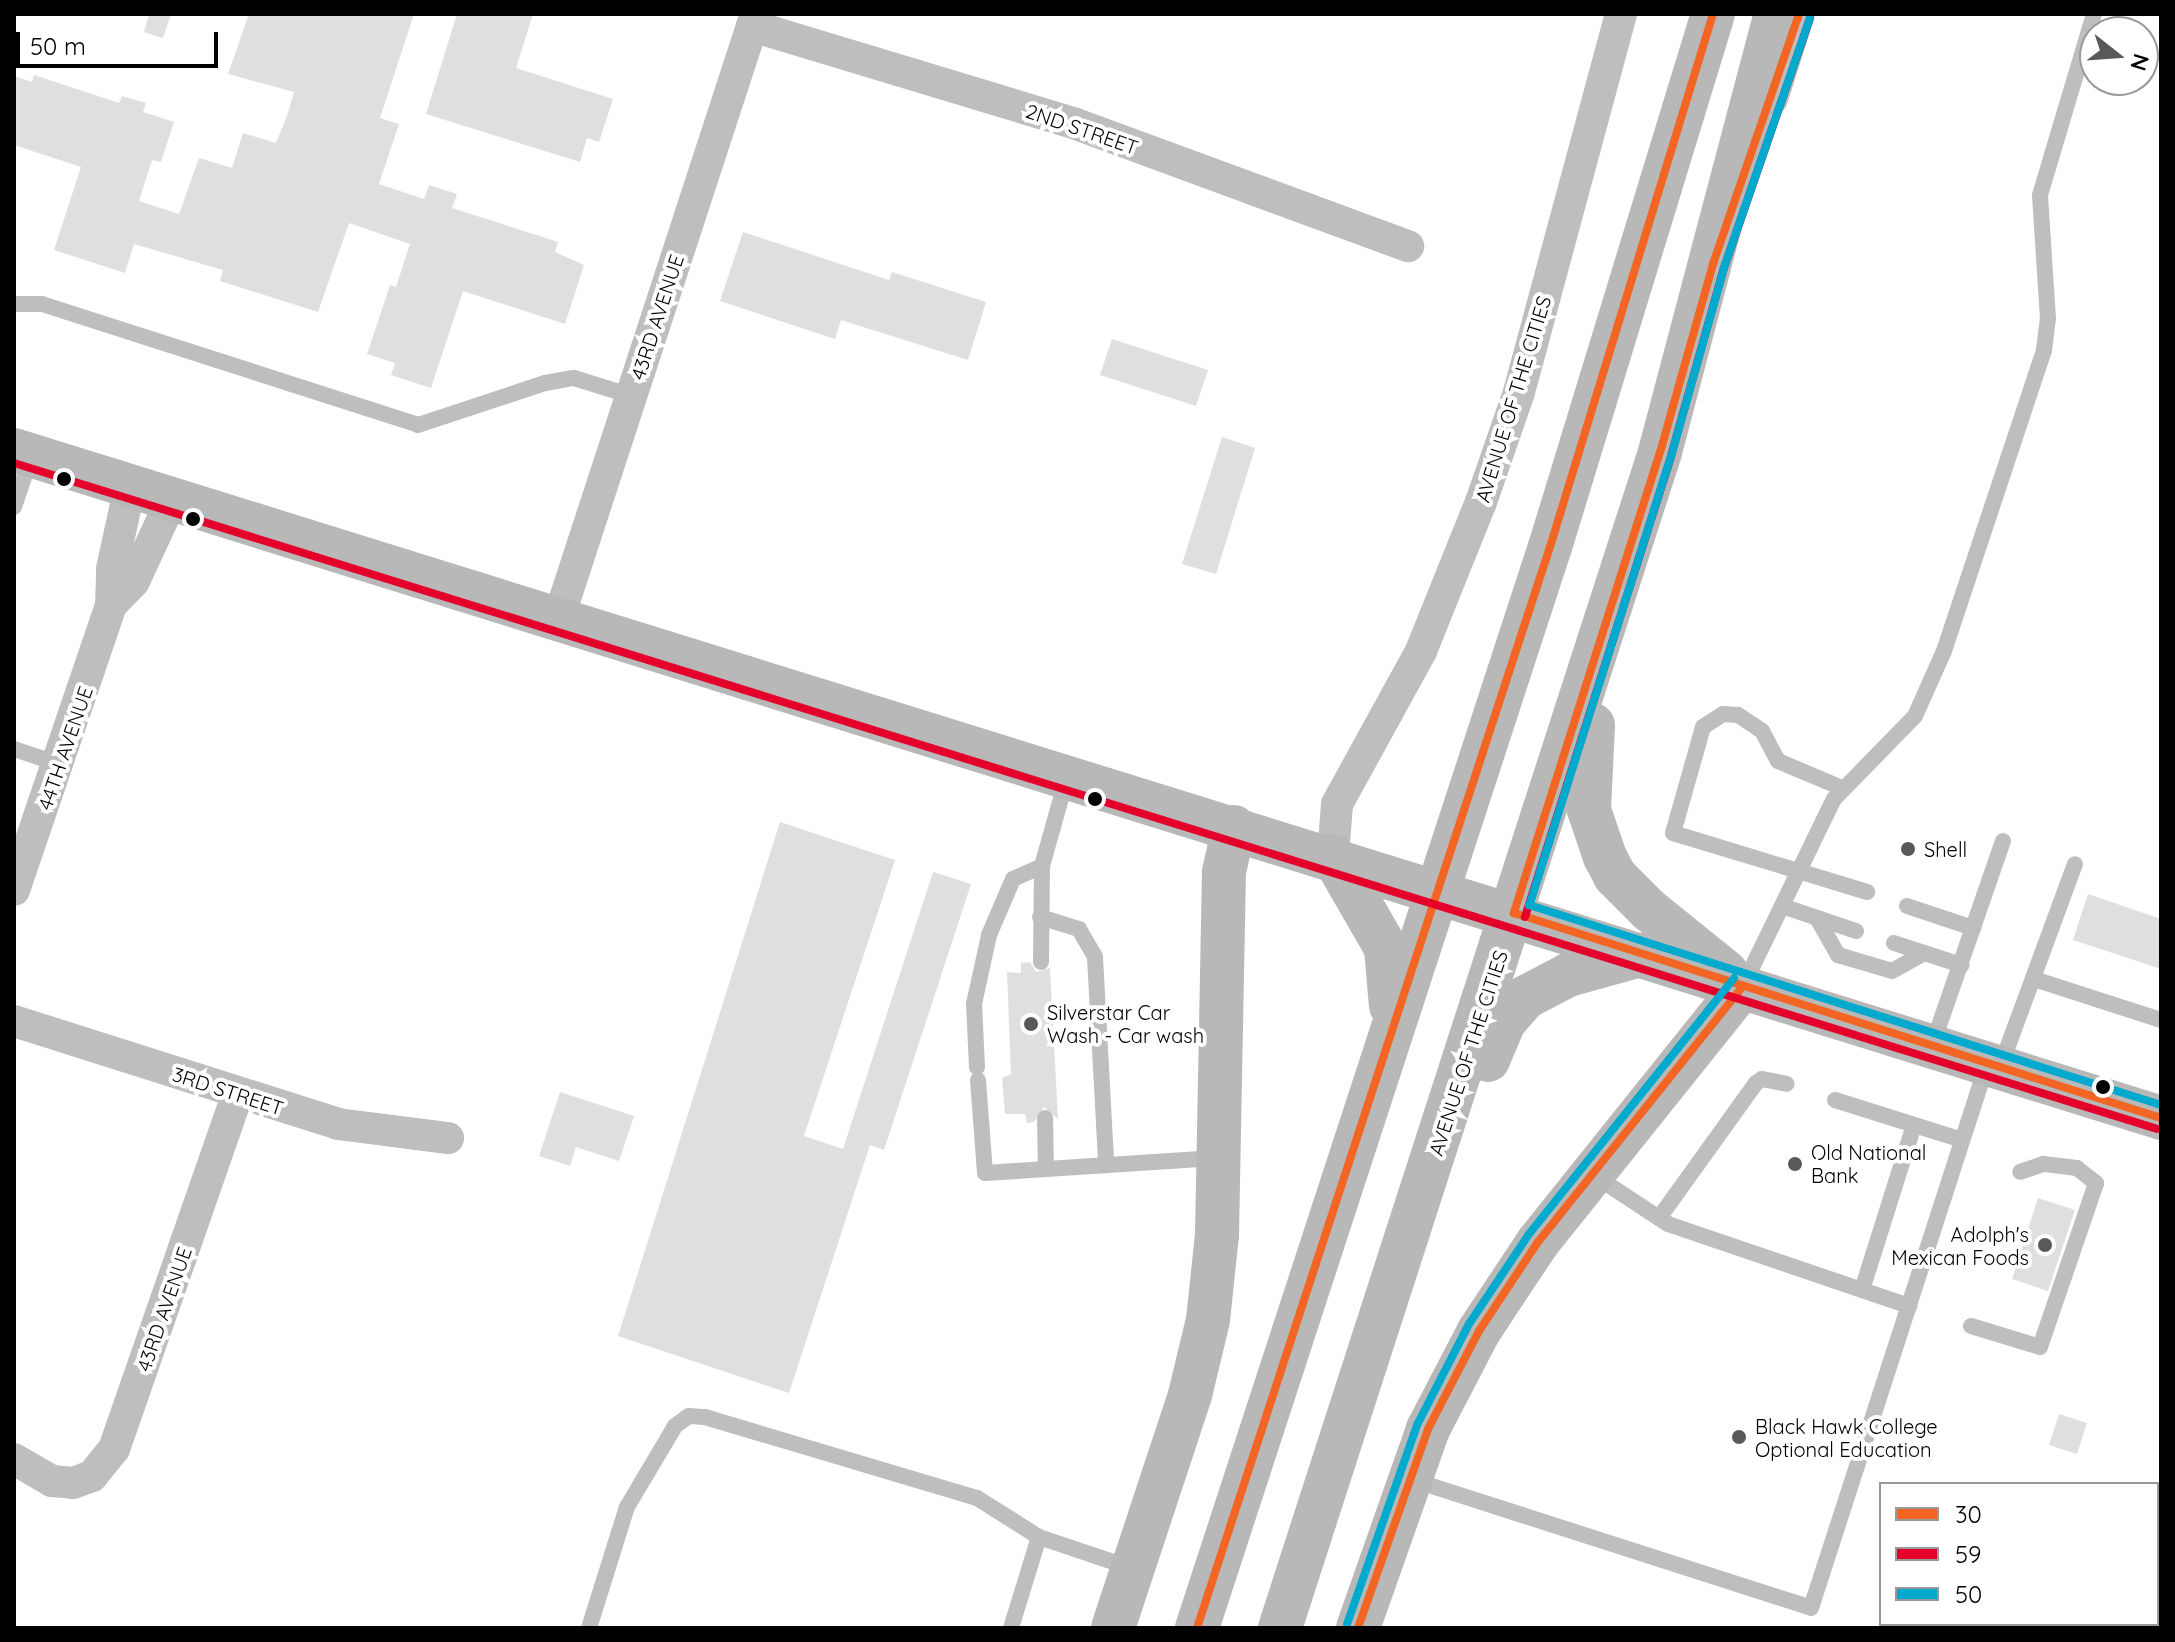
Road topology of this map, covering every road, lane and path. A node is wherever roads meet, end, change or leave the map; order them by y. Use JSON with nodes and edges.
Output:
{"nodes":[{"id":1,"x":1621,"y":14,"type":"edge"},
{"id":2,"x":1713,"y":14,"type":"edge"},
{"id":3,"x":1776,"y":14,"type":"edge"},
{"id":4,"x":1799,"y":14,"type":"edge"},
{"id":5,"x":2094,"y":14,"type":"edge"},
{"id":6,"x":754,"y":20,"type":"edge"},
{"id":7,"x":1408,"y":246,"type":"dead end"},
{"id":8,"x":1713,"y":264,"type":"junction"},
{"id":9,"x":14,"y":304,"type":"edge"},
{"id":10,"x":632,"y":396,"type":"junction"},
{"id":11,"x":23,"y":452,"type":"edge"},
{"id":12,"x":130,"y":486,"type":"junction"},
{"id":13,"x":172,"y":499,"type":"junction"},
{"id":14,"x":14,"y":507,"type":"edge"},
{"id":15,"x":1616,"y":595,"type":"junction"},
{"id":16,"x":111,"y":605,"type":"junction"},
{"id":17,"x":558,"y":620,"type":"junction"},
{"id":18,"x":14,"y":749,"type":"edge"},
{"id":19,"x":59,"y":764,"type":"junction"},
{"id":20,"x":1067,"y":776,"type":"junction"},
{"id":21,"x":1842,"y":788,"type":"junction"},
{"id":22,"x":1234,"y":827,"type":"junction"},
{"id":23,"x":2003,"y":841,"type":"dead end"},
{"id":24,"x":1333,"y":856,"type":"junction"},
{"id":25,"x":2075,"y":864,"type":"dead end"},
{"id":26,"x":1042,"y":866,"type":"junction"},
{"id":27,"x":1801,"y":869,"type":"junction"},
{"id":28,"x":14,"y":890,"type":"edge"},
{"id":29,"x":1437,"y":890,"type":"junction"},
{"id":30,"x":1867,"y":892,"type":"dead end"},
{"id":31,"x":1907,"y":906,"type":"dead end"},
{"id":32,"x":1785,"y":907,"type":"junction"},
{"id":33,"x":1514,"y":913,"type":"junction"},
{"id":34,"x":1040,"y":917,"type":"junction"},
{"id":35,"x":1817,"y":918,"type":"junction"},
{"id":36,"x":1973,"y":928,"type":"junction"},
{"id":37,"x":1856,"y":931,"type":"dead end"},
{"id":38,"x":1894,"y":943,"type":"dead end"},
{"id":39,"x":1924,"y":953,"type":"junction"},
{"id":40,"x":1640,"y":955,"type":"junction"},
{"id":41,"x":1041,"y":962,"type":"dead end"},
{"id":42,"x":1961,"y":965,"type":"junction"},
{"id":43,"x":2034,"y":979,"type":"junction"},
{"id":44,"x":1743,"y":986,"type":"junction"},
{"id":45,"x":2161,"y":1020,"type":"edge"},
{"id":46,"x":14,"y":1021,"type":"edge"},
{"id":47,"x":1390,"y":1035,"type":"junction"},
{"id":48,"x":1932,"y":1046,"type":"junction"},
{"id":49,"x":1994,"y":1065,"type":"junction"},
{"id":50,"x":1787,"y":1084,"type":"dead end"},
{"id":51,"x":237,"y":1095,"type":"junction"},
{"id":52,"x":1835,"y":1100,"type":"dead end"},
{"id":53,"x":1045,"y":1118,"type":"dead end"},
{"id":54,"x":2161,"y":1118,"type":"edge"},
{"id":55,"x":1914,"y":1125,"type":"junction"},
{"id":56,"x":448,"y":1138,"type":"dead end"},
{"id":57,"x":1962,"y":1140,"type":"junction"},
{"id":58,"x":1218,"y":1158,"type":"junction"},
{"id":59,"x":1106,"y":1163,"type":"junction"},
{"id":60,"x":1046,"y":1168,"type":"junction"},
{"id":61,"x":2020,"y":1172,"type":"dead end"},
{"id":62,"x":1591,"y":1173,"type":"junction"},
{"id":63,"x":1659,"y":1218,"type":"junction"},
{"id":64,"x":1862,"y":1290,"type":"junction"},
{"id":65,"x":1909,"y":1306,"type":"junction"},
{"id":66,"x":1971,"y":1326,"type":"dead end"},
{"id":67,"x":14,"y":1459,"type":"edge"},
{"id":68,"x":1408,"y":1478,"type":"junction"},
{"id":69,"x":1039,"y":1537,"type":"junction"},
{"id":70,"x":1302,"y":1561,"type":"junction"},
{"id":71,"x":1133,"y":1569,"type":"junction"},
{"id":72,"x":589,"y":1628,"type":"edge"},
{"id":73,"x":1011,"y":1628,"type":"edge"},
{"id":74,"x":1113,"y":1628,"type":"edge"},
{"id":75,"x":1197,"y":1628,"type":"edge"},
{"id":76,"x":1280,"y":1628,"type":"edge"},
{"id":77,"x":1358,"y":1628,"type":"edge"}],
"edges":[{"from":1,"to":24,"type":"street","name":"AVENUE OF THE CITIES"},
{"from":2,"to":29,"type":"main road"},
{"from":3,"to":8,"type":"main road","name":"AVENUE OF THE CITIES"},
{"from":4,"to":8,"type":"street"},
{"from":5,"to":21,"type":"lane"},
{"from":6,"to":7,"type":"street","name":"2ND STREET"},
{"from":6,"to":10,"type":"street","name":"43RD AVENUE"},
{"from":8,"to":15,"type":"main road","name":"AVENUE OF THE CITIES"},
{"from":9,"to":10,"type":"lane"},
{"from":10,"to":17,"type":"street","name":"43RD AVENUE"},
{"from":11,"to":12,"type":"main road"},
{"from":11,"to":14,"type":"lane"},
{"from":12,"to":13,"type":"main road"},
{"from":12,"to":16,"type":"street","name":"44TH AVENUE"},
{"from":13,"to":16,"type":"street","name":"44TH AVENUE"},
{"from":13,"to":17,"type":"main road"},
{"from":15,"to":33,"type":"main road","name":"AVENUE OF THE CITIES"},
{"from":15,"to":44,"type":"main road"},
{"from":16,"to":19,"type":"street","name":"44TH AVENUE"},
{"from":17,"to":20,"type":"main road"},
{"from":18,"to":19,"type":"lane"},
{"from":19,"to":28,"type":"street","name":"44TH AVENUE"},
{"from":20,"to":22,"type":"main road"},
{"from":20,"to":26,"type":"lane"},
{"from":21,"to":27,"type":"lane"},
{"from":21,"to":27,"type":"lane"},
{"from":22,"to":24,"type":"main road"},
{"from":22,"to":58,"type":"main road"},
{"from":23,"to":36,"type":"lane"},
{"from":24,"to":29,"type":"main road"},
{"from":24,"to":47,"type":"main road"},
{"from":25,"to":43,"type":"lane"},
{"from":26,"to":34,"type":"lane"},
{"from":26,"to":60,"type":"lane"},
{"from":27,"to":30,"type":"lane"},
{"from":27,"to":32,"type":"lane"},
{"from":29,"to":33,"type":"main road"},
{"from":29,"to":47,"type":"main road"},
{"from":31,"to":36,"type":"lane"},
{"from":32,"to":35,"type":"lane"},
{"from":32,"to":44,"type":"lane"},
{"from":33,"to":40,"type":"main road"},
{"from":33,"to":70,"type":"main road","name":"AVENUE OF THE CITIES"},
{"from":34,"to":41,"type":"lane"},
{"from":34,"to":59,"type":"lane"},
{"from":35,"to":37,"type":"lane"},
{"from":35,"to":39,"type":"lane"},
{"from":36,"to":42,"type":"lane"},
{"from":38,"to":39,"type":"lane"},
{"from":39,"to":42,"type":"lane"},
{"from":40,"to":44,"type":"main road"},
{"from":40,"to":70,"type":"main road"},
{"from":42,"to":48,"type":"lane"},
{"from":43,"to":45,"type":"lane"},
{"from":43,"to":49,"type":"lane"},
{"from":44,"to":48,"type":"main road"},
{"from":44,"to":62,"type":"main road"},
{"from":46,"to":51,"type":"street","name":"3RD STREET"},
{"from":47,"to":75,"type":"main road"},
{"from":48,"to":49,"type":"main road"},
{"from":49,"to":54,"type":"main road"},
{"from":49,"to":57,"type":"lane"},
{"from":50,"to":63,"type":"lane"},
{"from":51,"to":56,"type":"street","name":"3RD STREET"},
{"from":51,"to":67,"type":"street","name":"43RD AVENUE"},
{"from":52,"to":55,"type":"lane"},
{"from":53,"to":60,"type":"lane"},
{"from":55,"to":57,"type":"lane"},
{"from":55,"to":64,"type":"lane"},
{"from":57,"to":65,"type":"lane"},
{"from":58,"to":59,"type":"lane"},
{"from":58,"to":71,"type":"main road"},
{"from":59,"to":60,"type":"lane"},
{"from":61,"to":66,"type":"lane"},
{"from":62,"to":63,"type":"lane"},
{"from":62,"to":68,"type":"main road"},
{"from":63,"to":64,"type":"lane"},
{"from":64,"to":65,"type":"lane"},
{"from":65,"to":68,"type":"lane"},
{"from":68,"to":77,"type":"main road"},
{"from":69,"to":71,"type":"lane"},
{"from":69,"to":72,"type":"lane"},
{"from":69,"to":73,"type":"lane"},
{"from":70,"to":76,"type":"main road","name":"AVENUE OF THE CITIES"},
{"from":71,"to":74,"type":"main road"}]}
